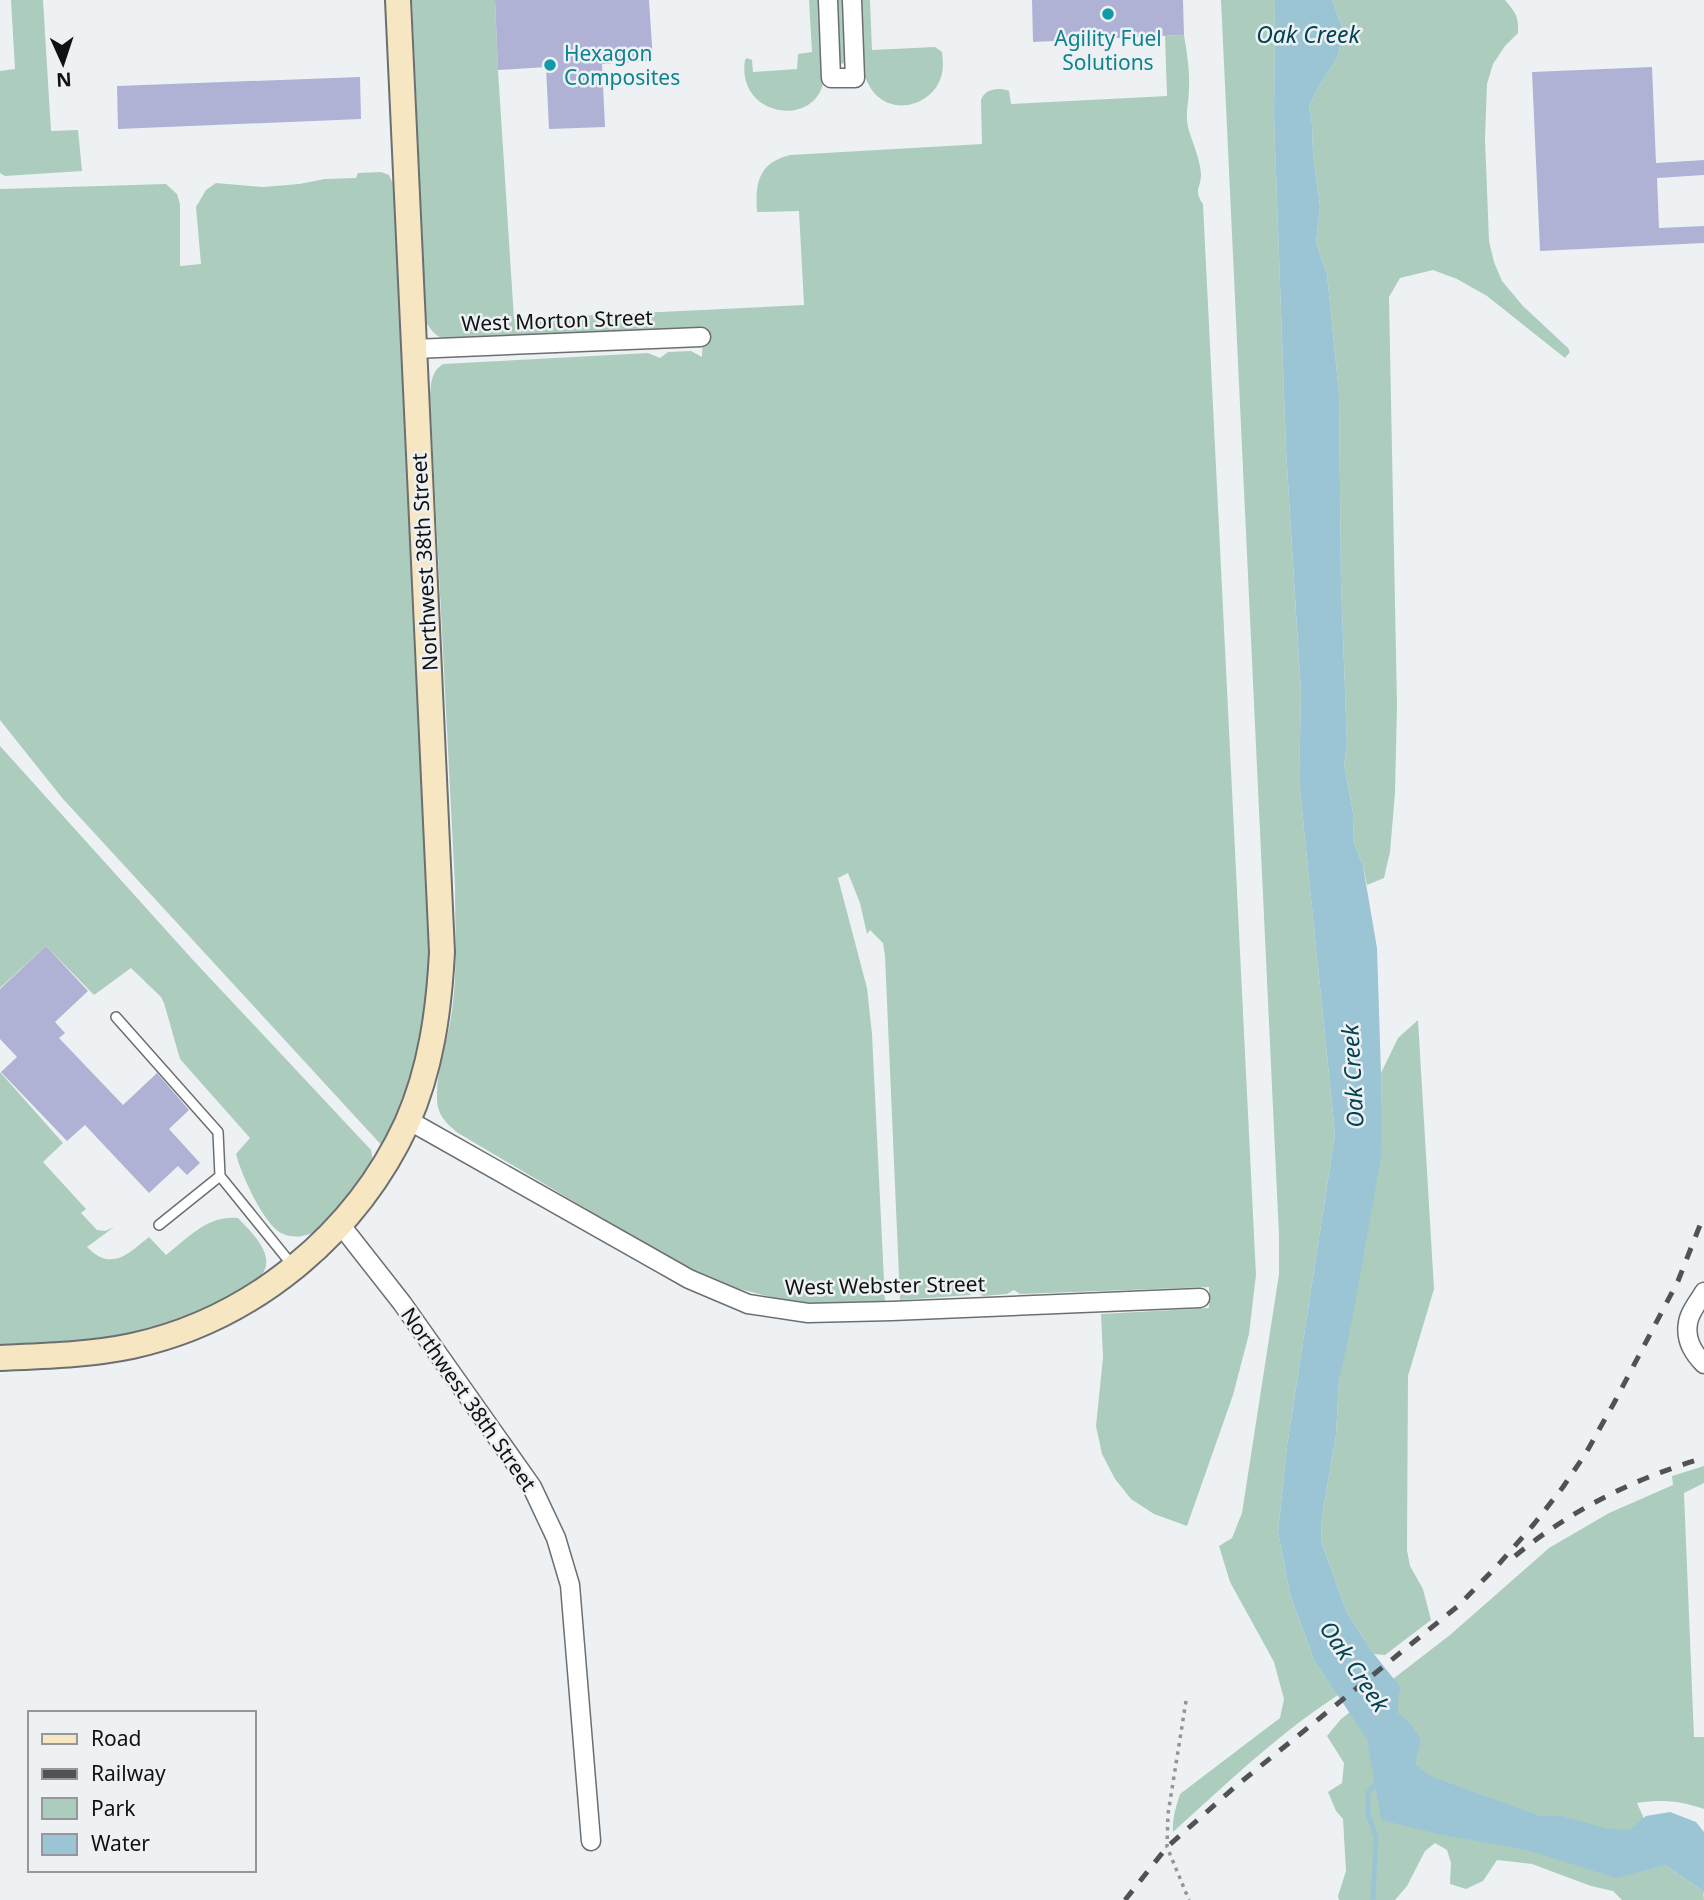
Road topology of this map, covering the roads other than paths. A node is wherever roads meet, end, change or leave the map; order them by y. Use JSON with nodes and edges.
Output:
{"nodes":[{"id":1,"x":398,"y":0,"type":"edge"},
{"id":2,"x":828,"y":0,"type":"edge"},
{"id":3,"x":852,"y":0,"type":"edge"},
{"id":4,"x":701,"y":337,"type":"dead end"},
{"id":5,"x":414,"y":349,"type":"junction"},
{"id":6,"x":116,"y":1017,"type":"dead end"},
{"id":7,"x":408,"y":1120,"type":"junction"},
{"id":8,"x":220,"y":1176,"type":"junction"},
{"id":9,"x":340,"y":1224,"type":"junction"},
{"id":10,"x":159,"y":1225,"type":"dead end"},
{"id":11,"x":294,"y":1268,"type":"junction"},
{"id":12,"x":1704,"y":1292,"type":"edge"},
{"id":13,"x":1200,"y":1298,"type":"dead end"},
{"id":14,"x":0,"y":1358,"type":"edge"},
{"id":15,"x":1704,"y":1364,"type":"edge"},
{"id":16,"x":591,"y":1841,"type":"dead end"}],
"edges":[{"from":1,"to":5,"type":"main road","name":"Northwest 38th Street"},
{"from":2,"to":3,"type":"street"},
{"from":4,"to":5,"type":"street","name":"West Morton Street"},
{"from":5,"to":7,"type":"main road","name":"Northwest 38th Street"},
{"from":6,"to":8,"type":"lane"},
{"from":7,"to":9,"type":"main road","name":"Northwest 38th Street"},
{"from":7,"to":13,"type":"street","name":"West Webster Street"},
{"from":8,"to":10,"type":"lane"},
{"from":8,"to":11,"type":"lane"},
{"from":9,"to":11,"type":"main road","name":"Northwest 38th Street"},
{"from":9,"to":16,"type":"street","name":"Northwest 38th Street"},
{"from":11,"to":14,"type":"main road","name":"Northwest 38th Street"},
{"from":12,"to":15,"type":"street"}]}
